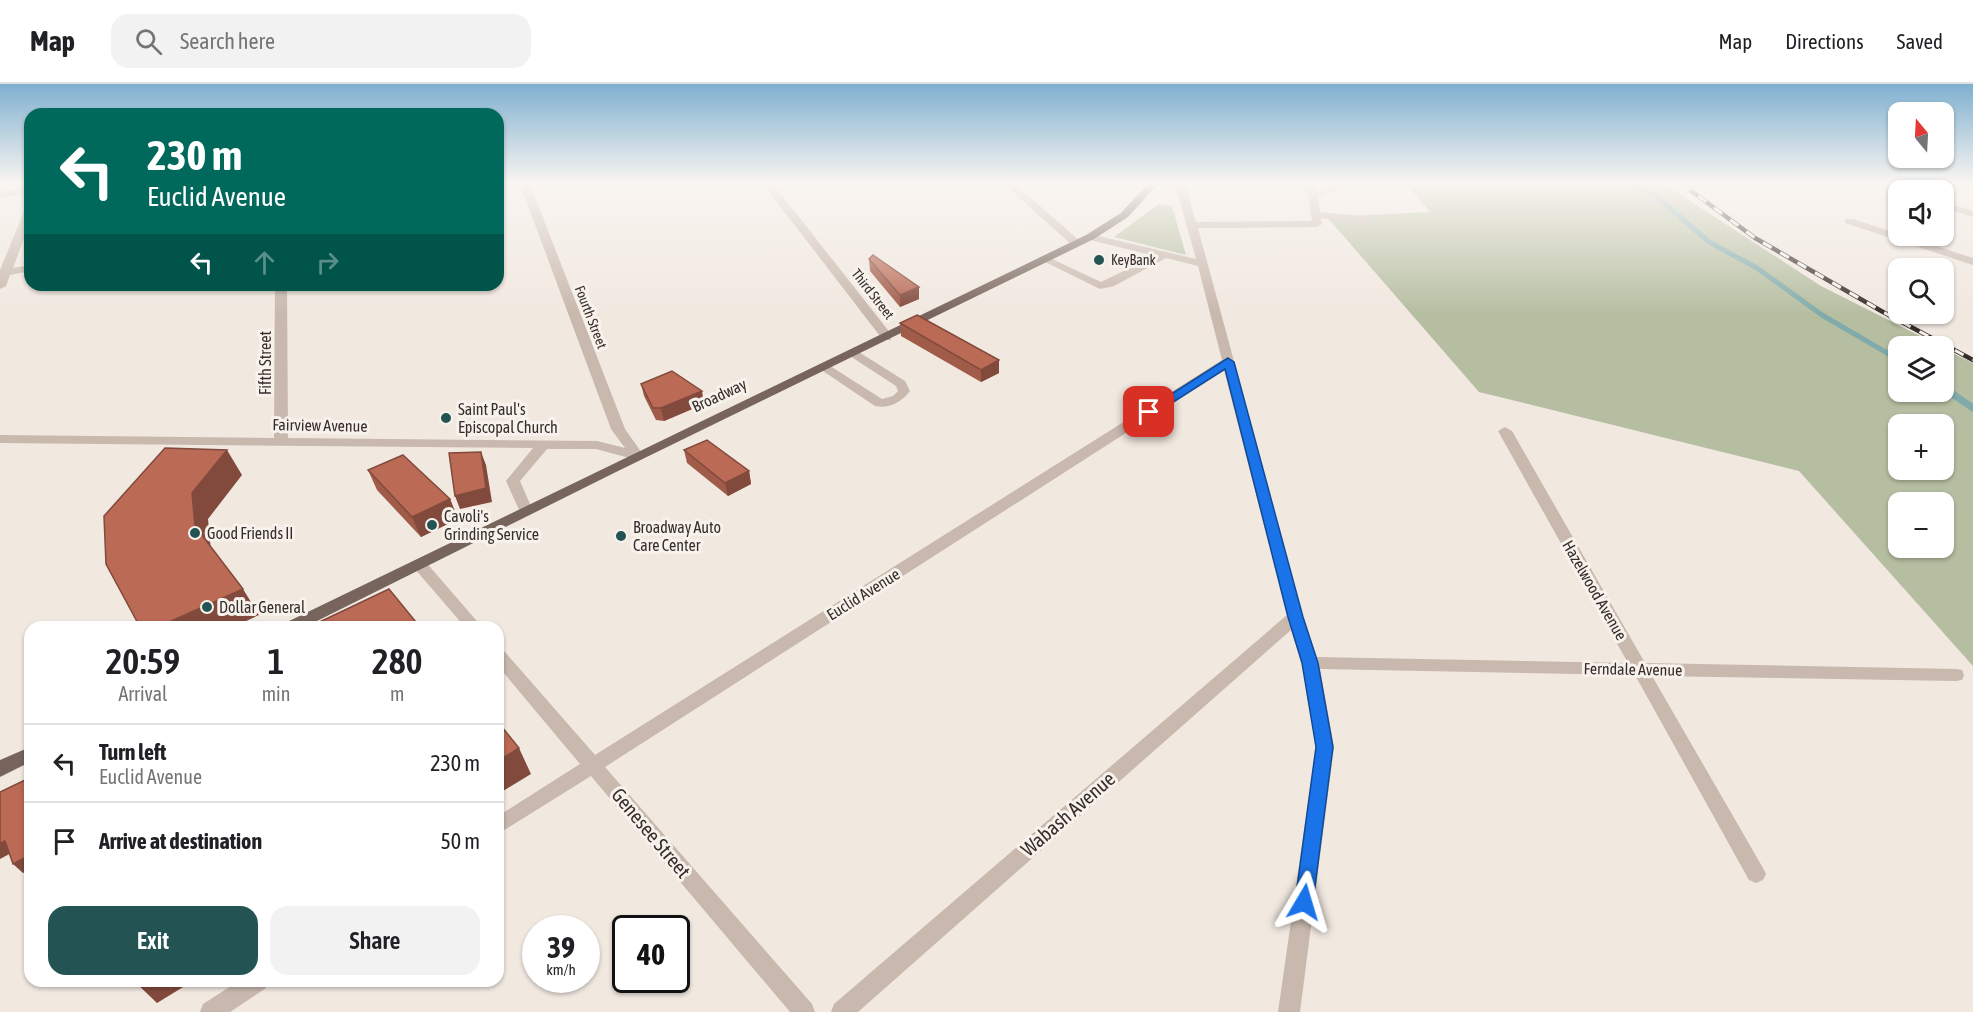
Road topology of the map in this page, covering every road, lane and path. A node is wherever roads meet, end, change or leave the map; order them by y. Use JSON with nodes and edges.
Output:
{"nodes":[{"id":1,"x":22,"y":227,"type":"edge"},
{"id":2,"x":541,"y":227,"type":"edge"},
{"id":3,"x":802,"y":227,"type":"edge"},
{"id":4,"x":1058,"y":227,"type":"edge"},
{"id":5,"x":1108,"y":227,"type":"edge"},
{"id":6,"x":1193,"y":227,"type":"edge"},
{"id":7,"x":1868,"y":227,"type":"edge"},
{"id":8,"x":1090,"y":237,"type":"junction"},
{"id":9,"x":1076,"y":243,"type":"junction"},
{"id":10,"x":1164,"y":255,"type":"junction"},
{"id":11,"x":1044,"y":260,"type":"junction"},
{"id":12,"x":1973,"y":262,"type":"edge"},
{"id":13,"x":1203,"y":264,"type":"junction"},
{"id":14,"x":24,"y":268,"type":"edge"},
{"id":15,"x":2,"y":272,"type":"edge"},
{"id":16,"x":0,"y":286,"type":"edge"},
{"id":17,"x":281,"y":291,"type":"edge"},
{"id":18,"x":887,"y":337,"type":"junction"},
{"id":19,"x":854,"y":353,"type":"junction"},
{"id":20,"x":1228,"y":362,"type":"junction"},
{"id":21,"x":824,"y":367,"type":"junction"},
{"id":22,"x":1505,"y":431,"type":"dead end"},
{"id":23,"x":0,"y":439,"type":"edge"},
{"id":24,"x":281,"y":441,"type":"junction"},
{"id":25,"x":544,"y":444,"type":"junction"},
{"id":26,"x":637,"y":456,"type":"junction"},
{"id":27,"x":526,"y":511,"type":"junction"},
{"id":28,"x":419,"y":564,"type":"junction"},
{"id":29,"x":1295,"y":617,"type":"junction"},
{"id":30,"x":303,"y":621,"type":"edge"},
{"id":31,"x":469,"y":621,"type":"edge"},
{"id":32,"x":504,"y":662,"type":"edge"},
{"id":33,"x":1310,"y":663,"type":"junction"},
{"id":34,"x":1640,"y":669,"type":"junction"},
{"id":35,"x":1956,"y":675,"type":"dead end"},
{"id":36,"x":24,"y":757,"type":"edge"},
{"id":37,"x":594,"y":765,"type":"junction"},
{"id":38,"x":0,"y":769,"type":"edge"},
{"id":39,"x":504,"y":822,"type":"edge"},
{"id":40,"x":1756,"y":874,"type":"dead end"},
{"id":41,"x":249,"y":987,"type":"edge"},
{"id":42,"x":211,"y":1012,"type":"edge"},
{"id":43,"x":804,"y":1012,"type":"edge"},
{"id":44,"x":842,"y":1012,"type":"edge"},
{"id":45,"x":1289,"y":1012,"type":"edge"}],
"edges":[{"from":1,"to":15,"type":"street"},
{"from":2,"to":26,"type":"street","name":"Fourth Street"},
{"from":3,"to":18,"type":"street","name":"Third Street"},
{"from":4,"to":9,"type":"street"},
{"from":5,"to":8,"type":"main road","name":"Broadway"},
{"from":6,"to":13,"type":"street"},
{"from":7,"to":12,"type":"street"},
{"from":8,"to":9,"type":"main road","name":"Broadway"},
{"from":8,"to":10,"type":"street"},
{"from":9,"to":11,"type":"main road","name":"Broadway"},
{"from":10,"to":11,"type":"street"},
{"from":10,"to":13,"type":"street"},
{"from":11,"to":18,"type":"main road","name":"Broadway"},
{"from":13,"to":20,"type":"street"},
{"from":14,"to":15,"type":"street"},
{"from":15,"to":16,"type":"street"},
{"from":17,"to":24,"type":"street","name":"Fifth Street"},
{"from":18,"to":19,"type":"main road","name":"Broadway"},
{"from":19,"to":21,"type":"main road","name":"Broadway"},
{"from":19,"to":21,"type":"street"},
{"from":20,"to":29,"type":"street"},
{"from":20,"to":37,"type":"street","name":"Euclid Avenue"},
{"from":21,"to":26,"type":"main road","name":"Broadway"},
{"from":22,"to":34,"type":"street","name":"Hazelwood Avenue"},
{"from":23,"to":24,"type":"street","name":"Fairview Avenue"},
{"from":24,"to":25,"type":"street","name":"Fairview Avenue"},
{"from":25,"to":26,"type":"street","name":"Fairview Avenue"},
{"from":25,"to":27,"type":"street"},
{"from":26,"to":27,"type":"main road","name":"Broadway"},
{"from":27,"to":28,"type":"main road","name":"Broadway"},
{"from":28,"to":30,"type":"main road","name":"Broadway"},
{"from":28,"to":31,"type":"street"},
{"from":29,"to":33,"type":"street"},
{"from":29,"to":44,"type":"street","name":"Wabash Avenue"},
{"from":32,"to":37,"type":"street","name":"Genesee Street"},
{"from":33,"to":34,"type":"street","name":"Ferndale Avenue"},
{"from":33,"to":45,"type":"street"},
{"from":34,"to":35,"type":"street","name":"Ferndale Avenue"},
{"from":34,"to":40,"type":"street","name":"Hazelwood Avenue"},
{"from":36,"to":38,"type":"main road"},
{"from":37,"to":39,"type":"street","name":"Euclid Avenue"},
{"from":37,"to":43,"type":"street","name":"Genesee Street"},
{"from":41,"to":42,"type":"street"}]}
